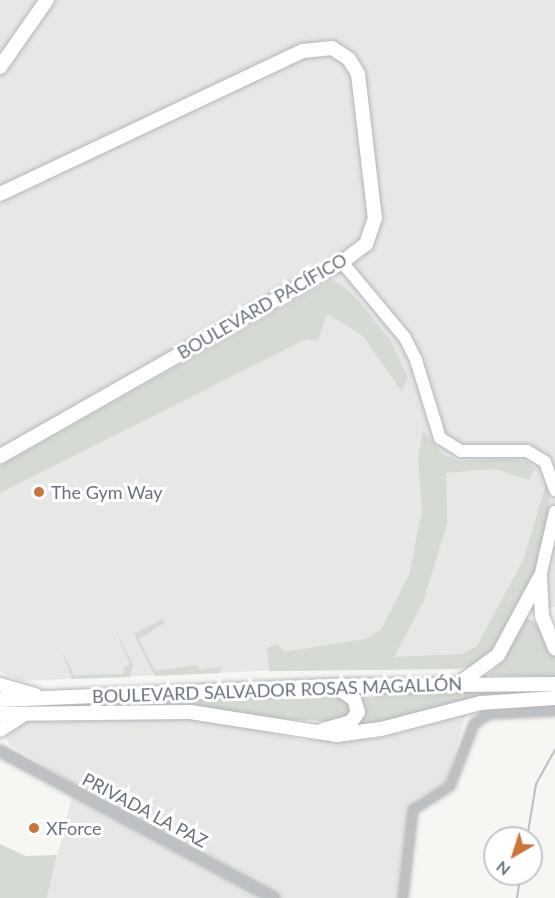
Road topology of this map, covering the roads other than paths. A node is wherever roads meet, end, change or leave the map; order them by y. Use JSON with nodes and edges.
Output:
{"nodes":[{"id":1,"x":47,"y":0,"type":"edge"},
{"id":2,"x":0,"y":67,"type":"edge"},
{"id":3,"x":0,"y":194,"type":"edge"},
{"id":4,"x":342,"y":262,"type":"junction"},
{"id":5,"x":0,"y":456,"type":"edge"},
{"id":6,"x":555,"y":490,"type":"edge"},
{"id":7,"x":555,"y":512,"type":"edge"},
{"id":8,"x":540,"y":577,"type":"junction"},
{"id":9,"x":555,"y":648,"type":"edge"},
{"id":10,"x":2,"y":684,"type":"edge"},
{"id":11,"x":458,"y":684,"type":"junction"},
{"id":12,"x":555,"y":684,"type":"edge"},
{"id":13,"x":332,"y":686,"type":"junction"},
{"id":14,"x":44,"y":698,"type":"junction"},
{"id":15,"x":555,"y":698,"type":"edge"},
{"id":16,"x":0,"y":700,"type":"edge"},
{"id":17,"x":555,"y":711,"type":"edge"},
{"id":18,"x":27,"y":713,"type":"junction"},
{"id":19,"x":0,"y":714,"type":"edge"},
{"id":20,"x":0,"y":730,"type":"edge"},
{"id":21,"x":312,"y":733,"type":"junction"},
{"id":22,"x":0,"y":751,"type":"edge"},
{"id":23,"x":274,"y":898,"type":"edge"},
{"id":24,"x":403,"y":898,"type":"edge"}],
"edges":[{"from":1,"to":2,"type":"main road"},
{"from":3,"to":4,"type":"main road","name":"BOULEVARD PACÍFICO"},
{"from":4,"to":5,"type":"main road","name":"BOULEVARD PACÍFICO"},
{"from":4,"to":6,"type":"main road"},
{"from":7,"to":8,"type":"main road"},
{"from":8,"to":9,"type":"main road"},
{"from":8,"to":11,"type":"main road"},
{"from":10,"to":14,"type":"main road"},
{"from":11,"to":12,"type":"main road","name":"BOULEVARD SALVADOR ROSAS MAGALLÓN"},
{"from":11,"to":13,"type":"main road","name":"BOULEVARD SALVADOR ROSAS MAGALLÓN"},
{"from":13,"to":14,"type":"main road","name":"BOULEVARD SALVADOR ROSAS MAGALLÓN"},
{"from":13,"to":21,"type":"main road"},
{"from":14,"to":16,"type":"main road","name":"BOULEVARD SALVADOR ROSAS MAGALLÓN"},
{"from":15,"to":21,"type":"main road","name":"BOULEVARD SALVADOR ROSAS MAGALLÓN"},
{"from":17,"to":24,"type":"street"},
{"from":18,"to":19,"type":"main road","name":"BOULEVARD SALVADOR ROSAS MAGALLÓN"},
{"from":18,"to":20,"type":"main road"},
{"from":18,"to":21,"type":"main road","name":"BOULEVARD SALVADOR ROSAS MAGALLÓN"},
{"from":22,"to":23,"type":"street","name":"PRIVADA LA PAZ"}]}
